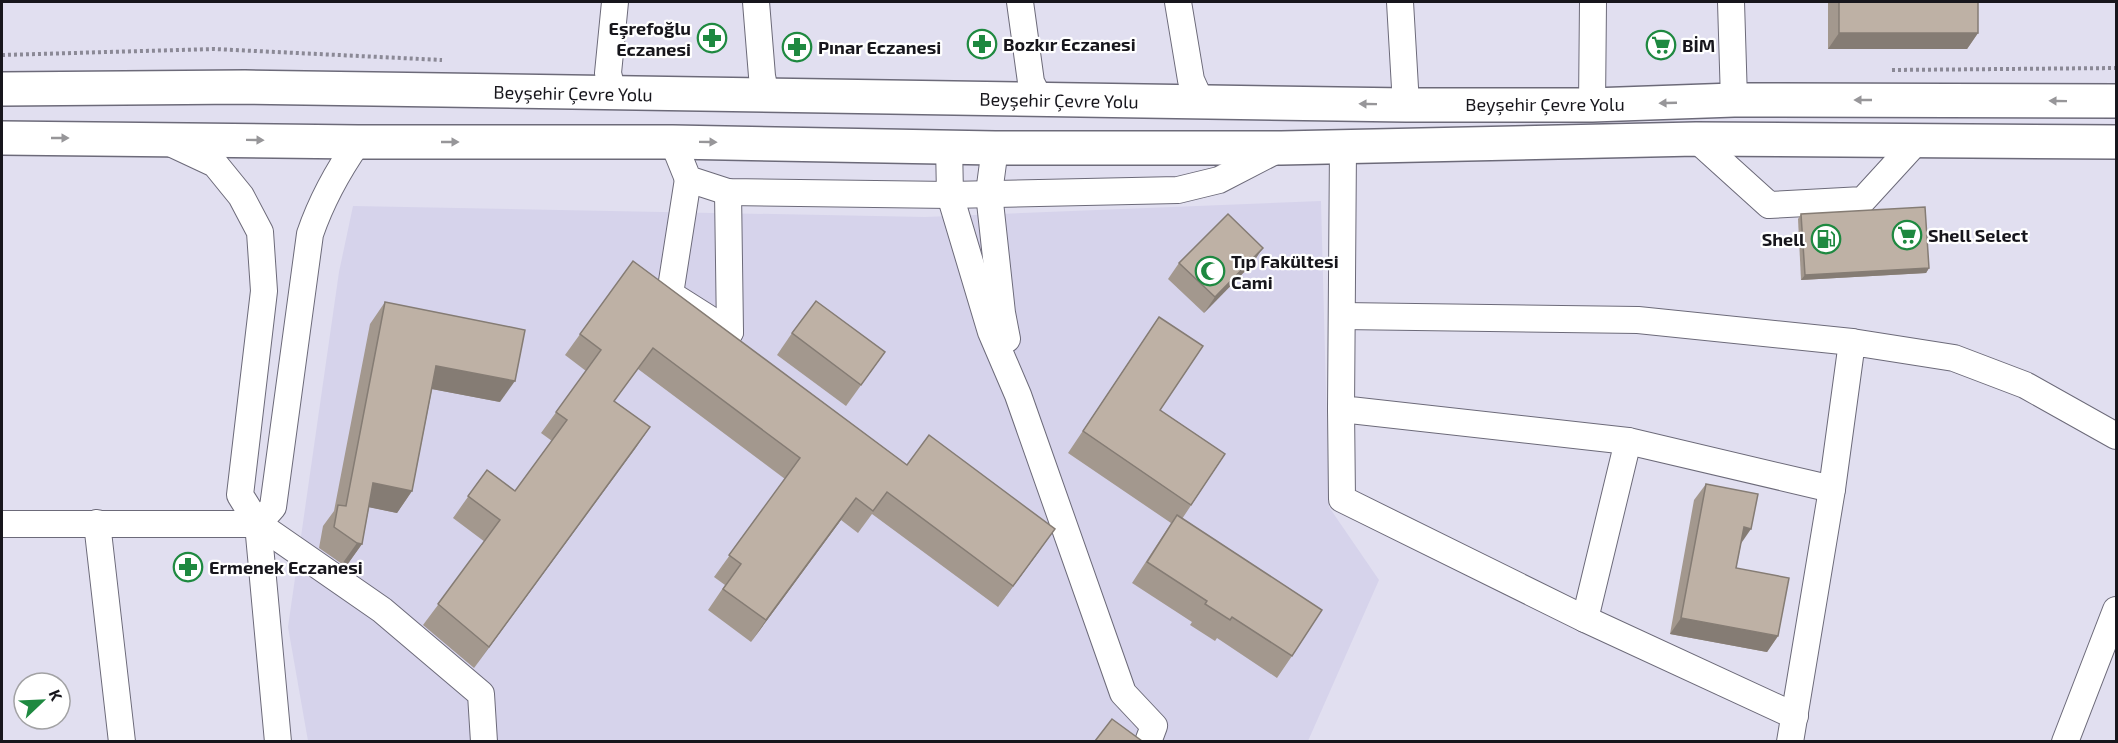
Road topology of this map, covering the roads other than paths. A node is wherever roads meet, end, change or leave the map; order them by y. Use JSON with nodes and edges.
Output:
{"nodes":[{"id":1,"x":615,"y":2,"type":"edge"},
{"id":2,"x":756,"y":2,"type":"edge"},
{"id":3,"x":1020,"y":2,"type":"edge"},
{"id":4,"x":1178,"y":2,"type":"edge"},
{"id":5,"x":1400,"y":2,"type":"edge"},
{"id":6,"x":1593,"y":2,"type":"edge"},
{"id":7,"x":1731,"y":2,"type":"edge"},
{"id":8,"x":2,"y":89,"type":"edge"},
{"id":9,"x":613,"y":94,"type":"junction"},
{"id":10,"x":766,"y":96,"type":"junction"},
{"id":11,"x":1040,"y":100,"type":"junction"},
{"id":12,"x":1734,"y":100,"type":"junction"},
{"id":13,"x":2116,"y":101,"type":"edge"},
{"id":14,"x":1201,"y":102,"type":"junction"},
{"id":15,"x":1406,"y":105,"type":"junction"},
{"id":16,"x":1592,"y":105,"type":"junction"},
{"id":17,"x":2,"y":138,"type":"edge"},
{"id":18,"x":162,"y":139,"type":"junction"},
{"id":19,"x":1696,"y":139,"type":"junction"},
{"id":20,"x":1917,"y":141,"type":"junction"},
{"id":21,"x":358,"y":142,"type":"junction"},
{"id":22,"x":674,"y":142,"type":"junction"},
{"id":23,"x":2116,"y":142,"type":"edge"},
{"id":24,"x":949,"y":146,"type":"junction"},
{"id":25,"x":1343,"y":147,"type":"junction"},
{"id":26,"x":995,"y":148,"type":"junction"},
{"id":27,"x":1281,"y":148,"type":"junction"},
{"id":28,"x":688,"y":179,"type":"junction"},
{"id":29,"x":728,"y":192,"type":"junction"},
{"id":30,"x":989,"y":194,"type":"junction"},
{"id":31,"x":950,"y":195,"type":"junction"},
{"id":32,"x":1342,"y":316,"type":"junction"},
{"id":33,"x":1852,"y":342,"type":"junction"},
{"id":34,"x":1018,"y":395,"type":"junction"},
{"id":35,"x":1341,"y":409,"type":"junction"},
{"id":36,"x":2116,"y":436,"type":"edge"},
{"id":37,"x":1628,"y":441,"type":"junction"},
{"id":38,"x":1832,"y":489,"type":"junction"},
{"id":39,"x":97,"y":523,"type":"junction"},
{"id":40,"x":2,"y":524,"type":"edge"},
{"id":41,"x":258,"y":524,"type":"junction"},
{"id":42,"x":2116,"y":610,"type":"edge"},
{"id":43,"x":1585,"y":619,"type":"junction"},
{"id":44,"x":1795,"y":716,"type":"junction"},
{"id":45,"x":122,"y":741,"type":"edge"},
{"id":46,"x":278,"y":741,"type":"edge"},
{"id":47,"x":484,"y":741,"type":"edge"},
{"id":48,"x":1148,"y":741,"type":"edge"},
{"id":49,"x":1790,"y":741,"type":"edge"},
{"id":50,"x":2065,"y":741,"type":"edge"}],
"edges":[{"from":1,"to":9,"type":"street"},
{"from":2,"to":10,"type":"street"},
{"from":3,"to":11,"type":"street"},
{"from":4,"to":14,"type":"street"},
{"from":5,"to":15,"type":"street"},
{"from":6,"to":16,"type":"street"},
{"from":7,"to":12,"type":"street"},
{"from":8,"to":9,"type":"highway","name":"Beyşehir Çevre Yolu"},
{"from":9,"to":10,"type":"highway","name":"Beyşehir Çevre Yolu"},
{"from":10,"to":11,"type":"highway","name":"Beyşehir Çevre Yolu"},
{"from":11,"to":14,"type":"highway","name":"Beyşehir Çevre Yolu"},
{"from":13,"to":12,"type":"highway","name":"Beyşehir Çevre Yolu","one_way":true},
{"from":12,"to":16,"type":"highway","name":"Beyşehir Çevre Yolu","one_way":true},
{"from":15,"to":14,"type":"highway","name":"Beyşehir Çevre Yolu","one_way":true},
{"from":15,"to":16,"type":"highway","name":"Beyşehir Çevre Yolu"},
{"from":17,"to":18,"type":"highway","name":"Beyşehir Çevre Yolu","one_way":true},
{"from":18,"to":21,"type":"highway","name":"Beyşehir Çevre Yolu","one_way":true},
{"from":18,"to":41,"type":"street"},
{"from":19,"to":20,"type":"highway","name":"Beyşehir Çevre Yolu"},
{"from":19,"to":20,"type":"street"},
{"from":19,"to":25,"type":"highway","name":"Beyşehir Çevre Yolu"},
{"from":20,"to":23,"type":"highway","name":"Beyşehir Çevre Yolu"},
{"from":21,"to":22,"type":"highway","name":"Beyşehir Çevre Yolu","one_way":true},
{"from":21,"to":41,"type":"street"},
{"from":22,"to":24,"type":"highway","name":"Beyşehir Çevre Yolu","one_way":true},
{"from":22,"to":28,"type":"street"},
{"from":24,"to":26,"type":"highway","name":"Beyşehir Çevre Yolu"},
{"from":24,"to":31,"type":"street"},
{"from":25,"to":27,"type":"highway","name":"Beyşehir Çevre Yolu"},
{"from":25,"to":32,"type":"street"},
{"from":26,"to":27,"type":"highway","name":"Beyşehir Çevre Yolu"},
{"from":26,"to":30,"type":"street"},
{"from":27,"to":30,"type":"street"},
{"from":28,"to":29,"type":"street"},
{"from":28,"to":29,"type":"street"},
{"from":29,"to":31,"type":"street"},
{"from":30,"to":31,"type":"street"},
{"from":30,"to":34,"type":"street"},
{"from":31,"to":34,"type":"street"},
{"from":32,"to":33,"type":"street"},
{"from":32,"to":35,"type":"street"},
{"from":33,"to":36,"type":"street"},
{"from":33,"to":38,"type":"street"},
{"from":34,"to":48,"type":"street"},
{"from":35,"to":37,"type":"street"},
{"from":35,"to":43,"type":"street"},
{"from":37,"to":38,"type":"street"},
{"from":37,"to":43,"type":"street"},
{"from":38,"to":44,"type":"street"},
{"from":39,"to":40,"type":"street"},
{"from":39,"to":41,"type":"street"},
{"from":39,"to":45,"type":"street"},
{"from":41,"to":46,"type":"street"},
{"from":41,"to":47,"type":"street"},
{"from":42,"to":50,"type":"street"},
{"from":43,"to":44,"type":"street"},
{"from":44,"to":49,"type":"street"}]}
